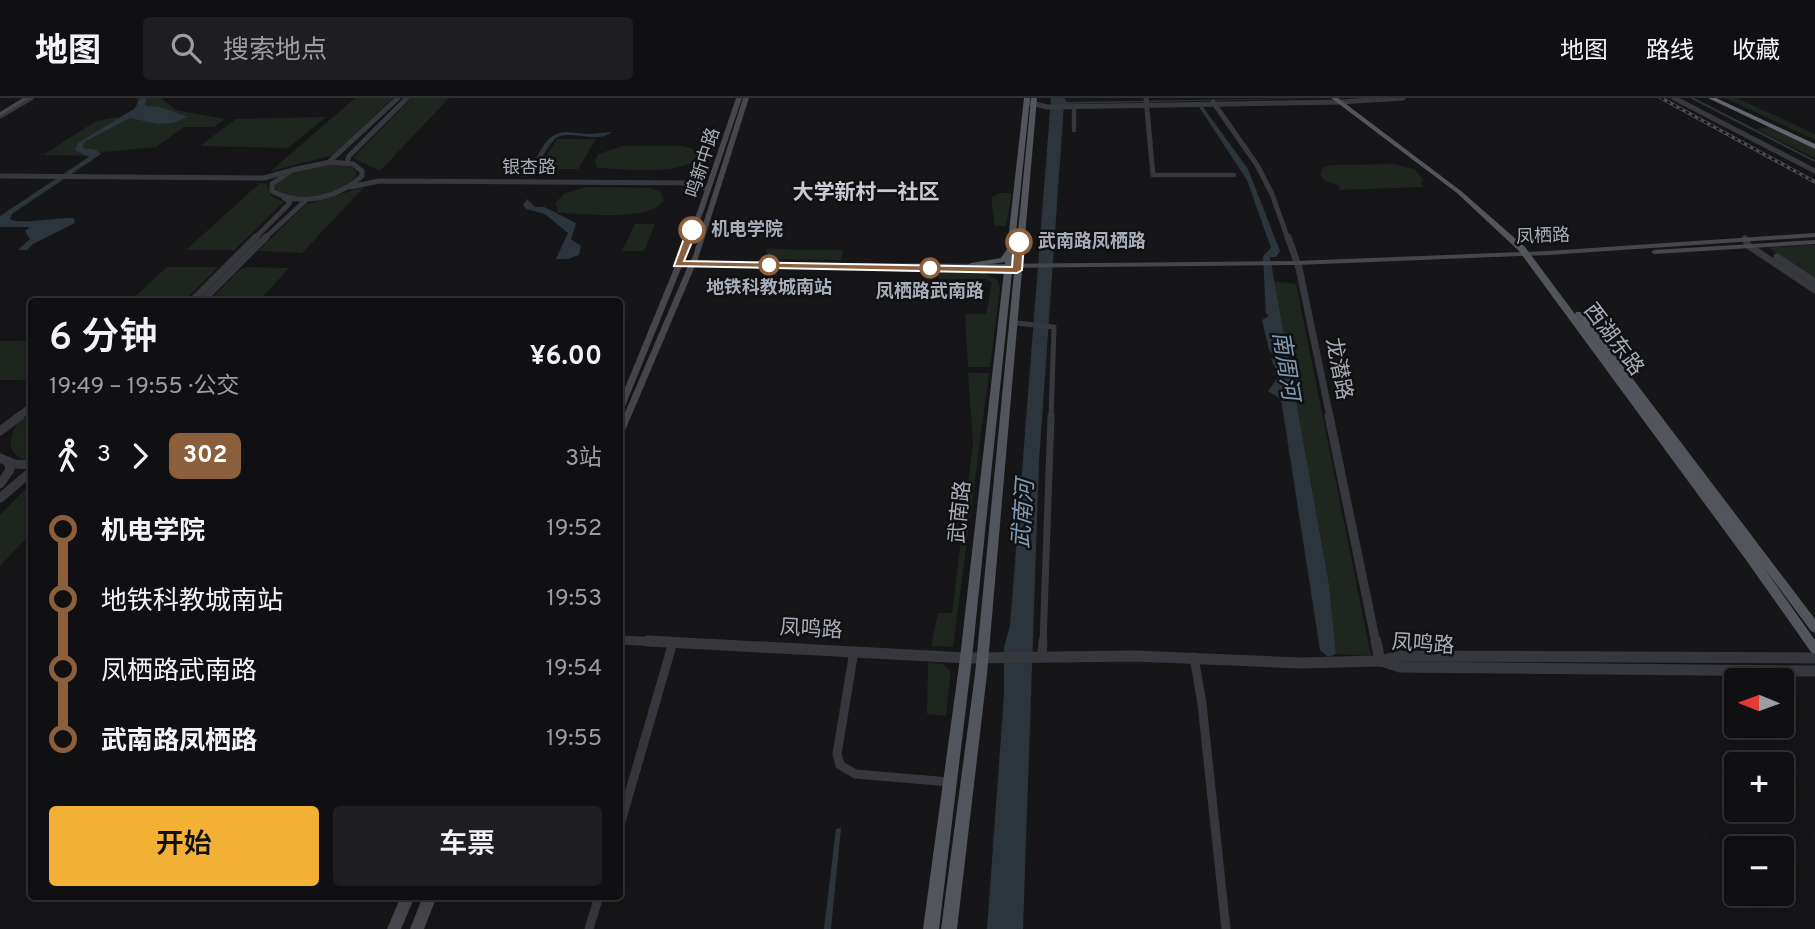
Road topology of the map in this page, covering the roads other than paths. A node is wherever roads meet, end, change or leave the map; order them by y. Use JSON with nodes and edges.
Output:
{"nodes":[{"id":1,"x":25,"y":98,"type":"edge"},
{"id":2,"x":398,"y":98,"type":"edge"},
{"id":3,"x":407,"y":98,"type":"edge"},
{"id":4,"x":739,"y":98,"type":"edge"},
{"id":5,"x":746,"y":98,"type":"edge"},
{"id":6,"x":1372,"y":98,"type":"edge"},
{"id":7,"x":1404,"y":98,"type":"edge"},
{"id":8,"x":1676,"y":98,"type":"edge"},
{"id":9,"x":1710,"y":98,"type":"edge"},
{"id":10,"x":1719,"y":98,"type":"edge"},
{"id":11,"x":1340,"y":100,"type":"edge"},
{"id":12,"x":1147,"y":101,"type":"edge"},
{"id":13,"x":1034,"y":102,"type":"edge"},
{"id":14,"x":1213,"y":103,"type":"junction"},
{"id":15,"x":1070,"y":106,"type":"junction"},
{"id":16,"x":0,"y":113,"type":"edge"},
{"id":17,"x":1074,"y":130,"type":"dead end"},
{"id":18,"x":1815,"y":145,"type":"edge"},
{"id":19,"x":325,"y":162,"type":"junction"},
{"id":20,"x":347,"y":163,"type":"junction"},
{"id":21,"x":1815,"y":170,"type":"edge"},
{"id":22,"x":289,"y":171,"type":"junction"},
{"id":23,"x":712,"y":175,"type":"junction"},
{"id":24,"x":1153,"y":175,"type":"joint"},
{"id":25,"x":1234,"y":175,"type":"dead end"},
{"id":26,"x":362,"y":176,"type":"junction"},
{"id":27,"x":0,"y":177,"type":"edge"},
{"id":28,"x":69,"y":178,"type":"junction"},
{"id":29,"x":349,"y":187,"type":"junction"},
{"id":30,"x":271,"y":188,"type":"junction"},
{"id":31,"x":707,"y":189,"type":"junction"},
{"id":32,"x":282,"y":197,"type":"junction"},
{"id":33,"x":320,"y":197,"type":"junction"},
{"id":34,"x":1815,"y":235,"type":"edge"},
{"id":35,"x":1815,"y":242,"type":"edge"},
{"id":36,"x":1747,"y":243,"type":"junction"},
{"id":37,"x":1759,"y":246,"type":"junction"},
{"id":38,"x":1009,"y":249,"type":"junction"},
{"id":39,"x":1531,"y":256,"type":"junction"},
{"id":40,"x":692,"y":263,"type":"junction"},
{"id":41,"x":678,"y":264,"type":"junction"},
{"id":42,"x":1297,"y":265,"type":"junction"},
{"id":43,"x":971,"y":267,"type":"junction"},
{"id":44,"x":1018,"y":267,"type":"junction"},
{"id":45,"x":1815,"y":282,"type":"edge"},
{"id":46,"x":1005,"y":287,"type":"junction"},
{"id":47,"x":1815,"y":290,"type":"edge"},
{"id":48,"x":195,"y":298,"type":"edge"},
{"id":49,"x":205,"y":298,"type":"edge"},
{"id":50,"x":1014,"y":323,"type":"junction"},
{"id":51,"x":623,"y":400,"type":"edge"},
{"id":52,"x":28,"y":409,"type":"edge"},
{"id":53,"x":11,"y":420,"type":"joint"},
{"id":54,"x":623,"y":426,"type":"edge"},
{"id":55,"x":0,"y":429,"type":"edge"},
{"id":56,"x":4,"y":460,"type":"edge"},
{"id":57,"x":28,"y":464,"type":"edge"},
{"id":58,"x":28,"y":474,"type":"edge"},
{"id":59,"x":0,"y":484,"type":"edge"},
{"id":60,"x":0,"y":498,"type":"edge"},
{"id":61,"x":1815,"y":628,"type":"edge"},
{"id":62,"x":623,"y":640,"type":"edge"},
{"id":63,"x":673,"y":642,"type":"junction"},
{"id":64,"x":1815,"y":649,"type":"edge"},
{"id":65,"x":854,"y":651,"type":"junction"},
{"id":66,"x":982,"y":657,"type":"junction"},
{"id":67,"x":1194,"y":657,"type":"junction"},
{"id":68,"x":966,"y":658,"type":"junction"},
{"id":69,"x":1039,"y":658,"type":"junction"},
{"id":70,"x":1815,"y":658,"type":"edge"},
{"id":71,"x":1380,"y":661,"type":"junction"},
{"id":72,"x":1815,"y":671,"type":"edge"},
{"id":73,"x":950,"y":782,"type":"junction"},
{"id":74,"x":623,"y":815,"type":"edge"},
{"id":75,"x":406,"y":900,"type":"edge"},
{"id":76,"x":428,"y":900,"type":"edge"},
{"id":77,"x":598,"y":900,"type":"edge"},
{"id":78,"x":394,"y":929,"type":"edge"},
{"id":79,"x":417,"y":929,"type":"edge"},
{"id":80,"x":589,"y":929,"type":"edge"},
{"id":81,"x":931,"y":929,"type":"edge"},
{"id":82,"x":949,"y":929,"type":"edge"},
{"id":83,"x":1226,"y":929,"type":"edge"}],
"edges":[{"from":1,"to":16,"type":"main road"},
{"from":2,"to":19,"type":"street"},
{"from":3,"to":20,"type":"street"},
{"from":4,"to":23,"type":"main road","name":"鸣新中路"},
{"from":5,"to":40,"type":"main road","name":"鸣新中路"},
{"from":6,"to":11,"type":"street"},
{"from":7,"to":11,"type":"street"},
{"from":8,"to":21,"type":"street"},
{"from":9,"to":18,"type":"highway"},
{"from":10,"to":18,"type":"highway"},
{"from":11,"to":14,"type":"street"},
{"from":11,"to":39,"type":"main road","name":"西湖东路"},
{"from":12,"to":14,"type":"street"},
{"from":12,"to":15,"type":"street"},
{"from":12,"to":24,"type":"street"},
{"from":13,"to":15,"type":"street"},
{"from":13,"to":38,"type":"main road","name":"武南路"},
{"from":13,"to":44,"type":"main road","name":"武南路"},
{"from":14,"to":42,"type":"street","name":"龙潜路"},
{"from":15,"to":17,"type":"street"},
{"from":19,"to":20,"type":"street"},
{"from":19,"to":22,"type":"street"},
{"from":20,"to":26,"type":"street"},
{"from":22,"to":28,"type":"street"},
{"from":22,"to":30,"type":"street"},
{"from":23,"to":26,"type":"street","name":"银杏路"},
{"from":23,"to":31,"type":"main road","name":"鸣新中路"},
{"from":24,"to":25,"type":"street"},
{"from":26,"to":29,"type":"street"},
{"from":27,"to":28,"type":"street"},
{"from":28,"to":30,"type":"street"},
{"from":29,"to":31,"type":"street","name":"银杏路"},
{"from":29,"to":33,"type":"street"},
{"from":30,"to":32,"type":"street"},
{"from":31,"to":41,"type":"main road","name":"鸣新中路"},
{"from":32,"to":33,"type":"street"},
{"from":32,"to":48,"type":"street"},
{"from":33,"to":49,"type":"street"},
{"from":34,"to":36,"type":"main road","name":"凤栖路"},
{"from":35,"to":37,"type":"main road","name":"凤栖路"},
{"from":36,"to":37,"type":"main road","name":"凤栖路"},
{"from":36,"to":39,"type":"main road","name":"凤栖路"},
{"from":36,"to":47,"type":"street"},
{"from":37,"to":45,"type":"street"},
{"from":38,"to":43,"type":"main road"},
{"from":38,"to":44,"type":"main road","name":"武南路"},
{"from":39,"to":42,"type":"main road","name":"凤栖路"},
{"from":39,"to":61,"type":"main road","name":"西湖东路"},
{"from":39,"to":64,"type":"main road","name":"西湖东路"},
{"from":40,"to":41,"type":"main road"},
{"from":40,"to":43,"type":"main road"},
{"from":40,"to":54,"type":"main road","name":"鸣新中路"},
{"from":41,"to":51,"type":"main road","name":"鸣新中路"},
{"from":42,"to":44,"type":"main road","name":"凤栖路"},
{"from":42,"to":71,"type":"street","name":"龙潜路"},
{"from":43,"to":44,"type":"main road"},
{"from":43,"to":46,"type":"main road"},
{"from":44,"to":46,"type":"main road","name":"武南路"},
{"from":44,"to":50,"type":"main road","name":"武南路"},
{"from":46,"to":68,"type":"main road","name":"武南路"},
{"from":50,"to":66,"type":"main road","name":"武南路"},
{"from":50,"to":69,"type":"street"},
{"from":52,"to":53,"type":"street"},
{"from":53,"to":55,"type":"street"},
{"from":56,"to":57,"type":"street"},
{"from":56,"to":59,"type":"street"},
{"from":58,"to":60,"type":"street"},
{"from":62,"to":63,"type":"street","name":"凤鸣路"},
{"from":63,"to":65,"type":"street","name":"凤鸣路"},
{"from":63,"to":74,"type":"street"},
{"from":65,"to":68,"type":"street","name":"凤鸣路"},
{"from":65,"to":73,"type":"street"},
{"from":66,"to":68,"type":"street","name":"凤鸣路"},
{"from":66,"to":69,"type":"street","name":"凤鸣路"},
{"from":66,"to":82,"type":"main road","name":"武南路"},
{"from":67,"to":69,"type":"street","name":"凤鸣路"},
{"from":67,"to":71,"type":"street","name":"凤鸣路"},
{"from":67,"to":83,"type":"street"},
{"from":68,"to":73,"type":"main road","name":"武南路"},
{"from":70,"to":71,"type":"street","name":"凤鸣路"},
{"from":71,"to":72,"type":"street","name":"凤鸣路"},
{"from":73,"to":81,"type":"main road","name":"武南路"},
{"from":75,"to":78,"type":"main road"},
{"from":76,"to":79,"type":"main road"},
{"from":77,"to":80,"type":"street"}]}
